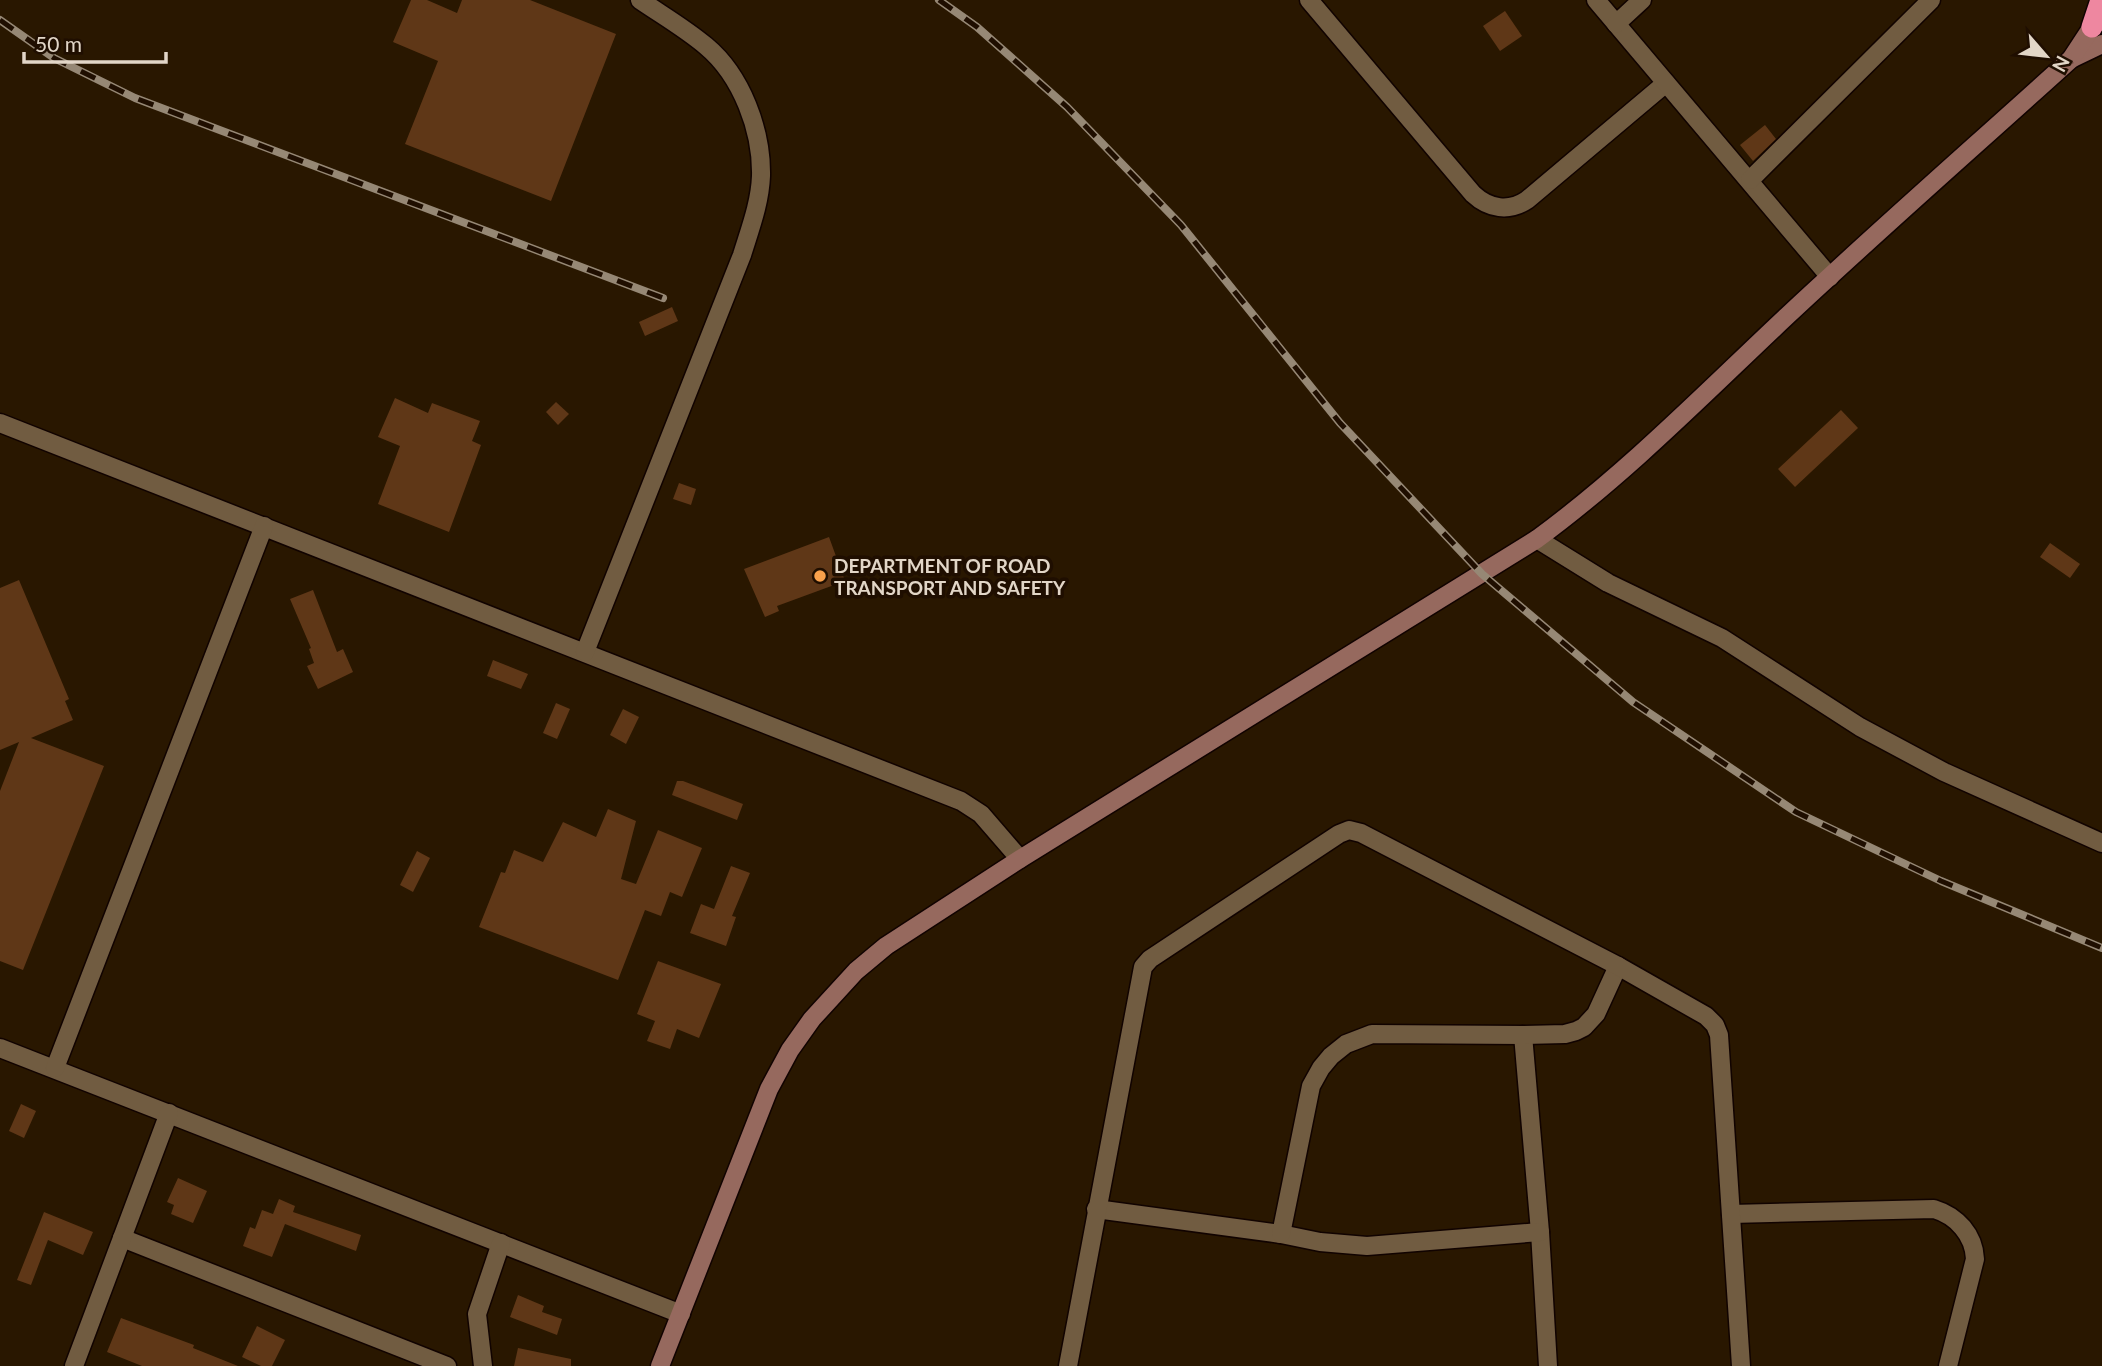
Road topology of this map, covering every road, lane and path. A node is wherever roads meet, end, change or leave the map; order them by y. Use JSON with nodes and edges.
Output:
{"nodes":[{"id":1,"x":640,"y":0,"type":"edge"},
{"id":2,"x":1310,"y":0,"type":"edge"},
{"id":3,"x":1595,"y":0,"type":"edge"},
{"id":4,"x":1642,"y":0,"type":"edge"},
{"id":5,"x":1931,"y":0,"type":"edge"},
{"id":6,"x":2101,"y":0,"type":"edge"},
{"id":7,"x":1616,"y":24,"type":"junction"},
{"id":8,"x":2099,"y":30,"type":"edge"},
{"id":9,"x":1666,"y":83,"type":"junction"},
{"id":10,"x":1750,"y":180,"type":"junction"},
{"id":11,"x":1829,"y":277,"type":"junction"},
{"id":12,"x":0,"y":423,"type":"edge"},
{"id":13,"x":264,"y":526,"type":"junction"},
{"id":14,"x":1537,"y":539,"type":"junction"},
{"id":15,"x":585,"y":652,"type":"junction"},
{"id":16,"x":2102,"y":843,"type":"edge"},
{"id":17,"x":1020,"y":859,"type":"junction"},
{"id":18,"x":1618,"y":966,"type":"junction"},
{"id":19,"x":1523,"y":1035,"type":"junction"},
{"id":20,"x":0,"y":1048,"type":"edge"},
{"id":21,"x":55,"y":1068,"type":"junction"},
{"id":22,"x":169,"y":1113,"type":"junction"},
{"id":23,"x":1096,"y":1209,"type":"junction"},
{"id":24,"x":1731,"y":1214,"type":"junction"},
{"id":25,"x":1540,"y":1232,"type":"junction"},
{"id":26,"x":1281,"y":1234,"type":"junction"},
{"id":27,"x":122,"y":1238,"type":"junction"},
{"id":28,"x":501,"y":1243,"type":"junction"},
{"id":29,"x":681,"y":1314,"type":"junction"},
{"id":30,"x":74,"y":1366,"type":"edge"},
{"id":31,"x":447,"y":1366,"type":"edge"},
{"id":32,"x":483,"y":1366,"type":"edge"},
{"id":33,"x":660,"y":1366,"type":"edge"},
{"id":34,"x":1068,"y":1366,"type":"edge"},
{"id":35,"x":1548,"y":1366,"type":"edge"},
{"id":36,"x":1741,"y":1366,"type":"edge"},
{"id":37,"x":1948,"y":1366,"type":"edge"}],
"edges":[{"from":1,"to":15,"type":"street"},
{"from":2,"to":9,"type":"street"},
{"from":3,"to":7,"type":"street"},
{"from":4,"to":7,"type":"street"},
{"from":5,"to":10,"type":"street"},
{"from":6,"to":8,"type":"highway"},
{"from":7,"to":9,"type":"street"},
{"from":8,"to":11,"type":"street"},
{"from":9,"to":10,"type":"street"},
{"from":10,"to":11,"type":"street"},
{"from":11,"to":14,"type":"street"},
{"from":12,"to":13,"type":"street"},
{"from":13,"to":15,"type":"street"},
{"from":13,"to":21,"type":"street"},
{"from":14,"to":16,"type":"street"},
{"from":14,"to":17,"type":"street"},
{"from":15,"to":17,"type":"street"},
{"from":17,"to":29,"type":"street"},
{"from":18,"to":19,"type":"street"},
{"from":18,"to":23,"type":"street"},
{"from":18,"to":24,"type":"street"},
{"from":19,"to":25,"type":"street"},
{"from":19,"to":26,"type":"street"},
{"from":20,"to":21,"type":"street"},
{"from":21,"to":22,"type":"street"},
{"from":22,"to":27,"type":"street"},
{"from":22,"to":28,"type":"street"},
{"from":23,"to":26,"type":"street"},
{"from":23,"to":34,"type":"street"},
{"from":24,"to":36,"type":"street"},
{"from":24,"to":37,"type":"street"},
{"from":25,"to":26,"type":"street"},
{"from":25,"to":35,"type":"street"},
{"from":27,"to":30,"type":"street"},
{"from":27,"to":31,"type":"street"},
{"from":28,"to":29,"type":"street"},
{"from":28,"to":32,"type":"street"},
{"from":29,"to":33,"type":"street"}]}
